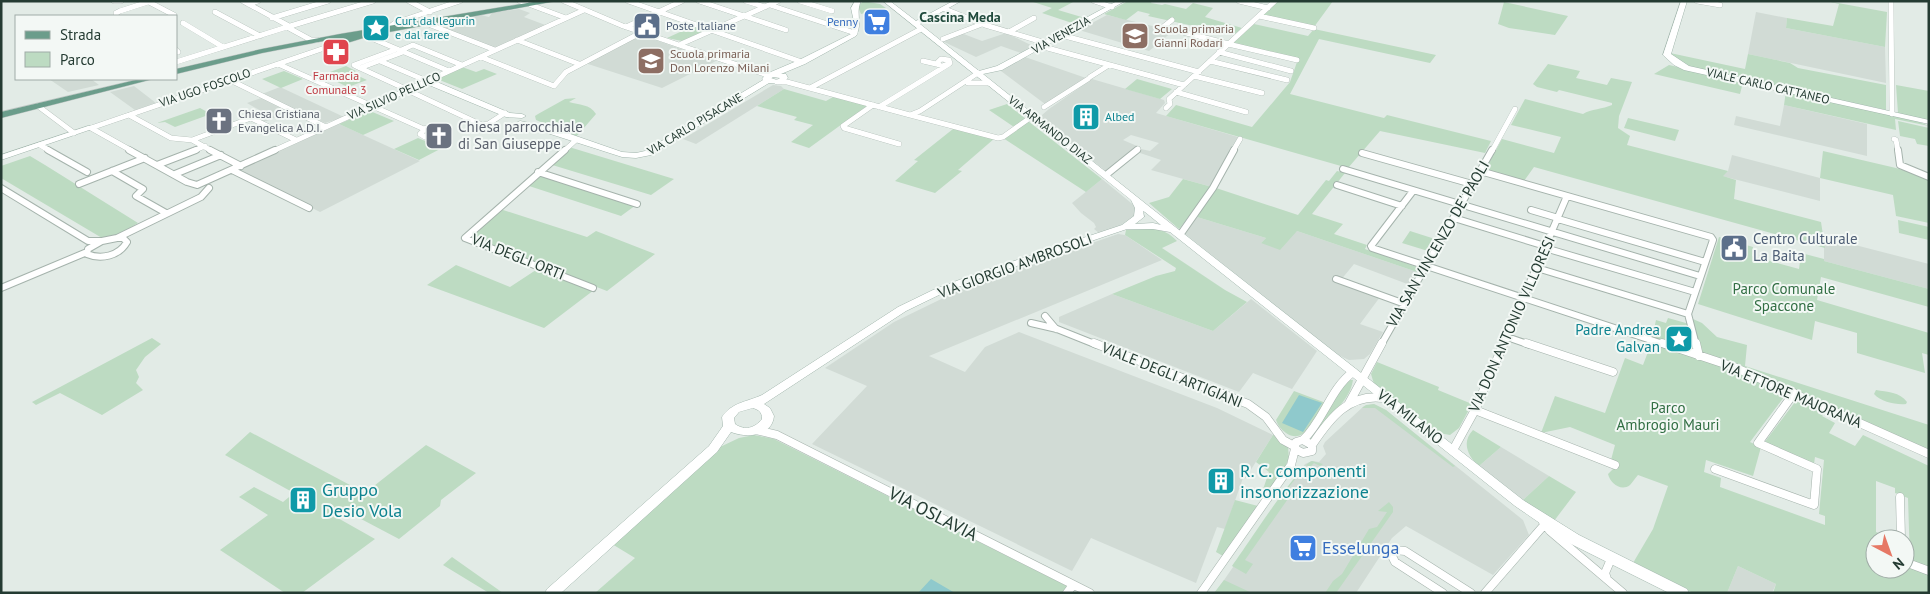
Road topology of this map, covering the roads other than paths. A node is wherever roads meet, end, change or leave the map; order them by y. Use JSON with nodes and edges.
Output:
{"nodes":[{"id":1,"x":114,"y":1,"type":"edge"},
{"id":2,"x":121,"y":1,"type":"edge"},
{"id":3,"x":258,"y":1,"type":"edge"},
{"id":4,"x":328,"y":1,"type":"edge"},
{"id":5,"x":373,"y":1,"type":"edge"},
{"id":6,"x":409,"y":1,"type":"edge"},
{"id":7,"x":460,"y":1,"type":"edge"},
{"id":8,"x":520,"y":1,"type":"edge"},
{"id":9,"x":553,"y":1,"type":"edge"},
{"id":10,"x":564,"y":1,"type":"edge"},
{"id":11,"x":628,"y":1,"type":"edge"},
{"id":12,"x":666,"y":1,"type":"edge"},
{"id":13,"x":682,"y":1,"type":"edge"},
{"id":14,"x":699,"y":1,"type":"edge"},
{"id":15,"x":746,"y":1,"type":"edge"},
{"id":16,"x":778,"y":1,"type":"edge"},
{"id":17,"x":800,"y":1,"type":"edge"},
{"id":18,"x":858,"y":1,"type":"edge"},
{"id":19,"x":886,"y":1,"type":"edge"},
{"id":20,"x":958,"y":1,"type":"edge"},
{"id":21,"x":1094,"y":1,"type":"edge"},
{"id":22,"x":1122,"y":1,"type":"edge"},
{"id":23,"x":1239,"y":1,"type":"edge"},
{"id":24,"x":1275,"y":1,"type":"edge"},
{"id":25,"x":1684,"y":1,"type":"edge"},
{"id":26,"x":1697,"y":1,"type":"edge"},
{"id":27,"x":1891,"y":1,"type":"edge"},
{"id":28,"x":150,"y":2,"type":"edge"},
{"id":29,"x":245,"y":3,"type":"edge"},
{"id":30,"x":528,"y":4,"type":"junction"},
{"id":31,"x":676,"y":5,"type":"junction"},
{"id":32,"x":767,"y":6,"type":"junction"},
{"id":33,"x":1720,"y":6,"type":"dead end"},
{"id":34,"x":1112,"y":7,"type":"junction"},
{"id":35,"x":1268,"y":8,"type":"junction"},
{"id":36,"x":945,"y":9,"type":"junction"},
{"id":37,"x":584,"y":10,"type":"junction"},
{"id":38,"x":832,"y":11,"type":"dead end"},
{"id":39,"x":216,"y":12,"type":"dead end"},
{"id":40,"x":430,"y":12,"type":"junction"},
{"id":41,"x":660,"y":12,"type":"junction"},
{"id":42,"x":116,"y":15,"type":"edge"},
{"id":43,"x":172,"y":15,"type":"edge"},
{"id":44,"x":745,"y":16,"type":"junction"},
{"id":45,"x":1259,"y":16,"type":"junction"},
{"id":46,"x":272,"y":18,"type":"junction"},
{"id":47,"x":566,"y":18,"type":"junction"},
{"id":48,"x":1034,"y":18,"type":"dead end"},
{"id":49,"x":408,"y":19,"type":"junction"},
{"id":50,"x":1172,"y":20,"type":"dead end"},
{"id":51,"x":182,"y":23,"type":"dead end"},
{"id":52,"x":428,"y":23,"type":"junction"},
{"id":53,"x":981,"y":23,"type":"junction"},
{"id":54,"x":400,"y":26,"type":"junction"},
{"id":55,"x":626,"y":26,"type":"junction"},
{"id":56,"x":288,"y":27,"type":"junction"},
{"id":57,"x":918,"y":27,"type":"junction"},
{"id":58,"x":388,"y":28,"type":"junction"},
{"id":59,"x":1314,"y":28,"type":"dead end"},
{"id":60,"x":786,"y":30,"type":"dead end"},
{"id":61,"x":712,"y":31,"type":"junction"},
{"id":62,"x":642,"y":32,"type":"junction"},
{"id":63,"x":1009,"y":32,"type":"junction"},
{"id":64,"x":856,"y":33,"type":"junction"},
{"id":65,"x":1061,"y":35,"type":"junction"},
{"id":66,"x":260,"y":36,"type":"junction"},
{"id":67,"x":355,"y":36,"type":"junction"},
{"id":68,"x":371,"y":38,"type":"dead end"},
{"id":69,"x":340,"y":39,"type":"junction"},
{"id":70,"x":943,"y":39,"type":"dead end"},
{"id":71,"x":317,"y":40,"type":"junction"},
{"id":72,"x":517,"y":40,"type":"junction"},
{"id":73,"x":684,"y":44,"type":"junction"},
{"id":74,"x":1229,"y":44,"type":"junction"},
{"id":75,"x":1043,"y":45,"type":"junction"},
{"id":76,"x":223,"y":47,"type":"junction"},
{"id":77,"x":284,"y":47,"type":"junction"},
{"id":78,"x":495,"y":50,"type":"junction"},
{"id":79,"x":400,"y":51,"type":"junction"},
{"id":80,"x":1220,"y":52,"type":"junction"},
{"id":81,"x":481,"y":57,"type":"junction"},
{"id":82,"x":1297,"y":60,"type":"dead end"},
{"id":83,"x":178,"y":61,"type":"edge"},
{"id":84,"x":380,"y":61,"type":"junction"},
{"id":85,"x":923,"y":61,"type":"dead end"},
{"id":86,"x":1210,"y":61,"type":"junction"},
{"id":87,"x":802,"y":62,"type":"junction"},
{"id":88,"x":278,"y":64,"type":"junction"},
{"id":89,"x":579,"y":64,"type":"junction"},
{"id":90,"x":462,"y":65,"type":"junction"},
{"id":91,"x":1109,"y":65,"type":"junction"},
{"id":92,"x":360,"y":68,"type":"junction"},
{"id":93,"x":1291,"y":70,"type":"dead end"},
{"id":94,"x":449,"y":71,"type":"junction"},
{"id":95,"x":996,"y":71,"type":"junction"},
{"id":96,"x":178,"y":72,"type":"edge"},
{"id":97,"x":1196,"y":74,"type":"junction"},
{"id":98,"x":980,"y":75,"type":"junction"},
{"id":99,"x":776,"y":77,"type":"junction"},
{"id":100,"x":145,"y":80,"type":"edge"},
{"id":101,"x":230,"y":80,"type":"junction"},
{"id":102,"x":1287,"y":80,"type":"dead end"},
{"id":103,"x":427,"y":81,"type":"junction"},
{"id":104,"x":968,"y":83,"type":"junction"},
{"id":105,"x":990,"y":83,"type":"junction"},
{"id":106,"x":1184,"y":85,"type":"junction"},
{"id":107,"x":958,"y":87,"type":"junction"},
{"id":108,"x":810,"y":88,"type":"junction"},
{"id":109,"x":408,"y":90,"type":"junction"},
{"id":110,"x":1176,"y":92,"type":"junction"},
{"id":111,"x":1262,"y":93,"type":"dead end"},
{"id":112,"x":38,"y":106,"type":"junction"},
{"id":113,"x":372,"y":106,"type":"junction"},
{"id":114,"x":876,"y":106,"type":"junction"},
{"id":115,"x":1044,"y":107,"type":"dead end"},
{"id":116,"x":1166,"y":108,"type":"dead end"},
{"id":117,"x":1515,"y":109,"type":"dead end"},
{"id":118,"x":1246,"y":112,"type":"dead end"},
{"id":119,"x":129,"y":114,"type":"junction"},
{"id":120,"x":1892,"y":114,"type":"junction"},
{"id":121,"x":1,"y":115,"type":"edge"},
{"id":122,"x":911,"y":115,"type":"junction"},
{"id":123,"x":514,"y":117,"type":"junction"},
{"id":124,"x":1027,"y":120,"type":"dead end"},
{"id":125,"x":1929,"y":123,"type":"edge"},
{"id":126,"x":326,"y":127,"type":"junction"},
{"id":127,"x":91,"y":128,"type":"junction"},
{"id":128,"x":424,"y":129,"type":"dead end"},
{"id":129,"x":1895,"y":130,"type":"dead end"},
{"id":130,"x":74,"y":133,"type":"junction"},
{"id":131,"x":1240,"y":139,"type":"dead end"},
{"id":132,"x":192,"y":140,"type":"junction"},
{"id":133,"x":296,"y":140,"type":"junction"},
{"id":134,"x":576,"y":140,"type":"junction"},
{"id":135,"x":899,"y":144,"type":"dead end"},
{"id":136,"x":40,"y":145,"type":"junction"},
{"id":137,"x":205,"y":146,"type":"junction"},
{"id":138,"x":1138,"y":149,"type":"dead end"},
{"id":139,"x":1362,"y":153,"type":"dead end"},
{"id":140,"x":221,"y":155,"type":"junction"},
{"id":141,"x":1,"y":158,"type":"edge"},
{"id":142,"x":145,"y":158,"type":"junction"},
{"id":143,"x":157,"y":165,"type":"junction"},
{"id":144,"x":241,"y":166,"type":"junction"},
{"id":145,"x":1343,"y":169,"type":"dead end"},
{"id":146,"x":232,"y":170,"type":"junction"},
{"id":147,"x":112,"y":171,"type":"junction"},
{"id":148,"x":1480,"y":171,"type":"junction"},
{"id":149,"x":86,"y":172,"type":"dead end"},
{"id":150,"x":538,"y":172,"type":"junction"},
{"id":151,"x":175,"y":174,"type":"junction"},
{"id":152,"x":1108,"y":176,"type":"junction"},
{"id":153,"x":1929,"y":177,"type":"edge"},
{"id":154,"x":80,"y":184,"type":"dead end"},
{"id":155,"x":1472,"y":184,"type":"junction"},
{"id":156,"x":207,"y":185,"type":"junction"},
{"id":157,"x":1120,"y":185,"type":"junction"},
{"id":158,"x":1337,"y":185,"type":"dead end"},
{"id":159,"x":1,"y":188,"type":"edge"},
{"id":160,"x":1413,"y":190,"type":"junction"},
{"id":161,"x":1567,"y":196,"type":"junction"},
{"id":162,"x":1135,"y":200,"type":"junction"},
{"id":163,"x":637,"y":204,"type":"dead end"},
{"id":164,"x":1461,"y":205,"type":"junction"},
{"id":165,"x":1402,"y":206,"type":"junction"},
{"id":166,"x":309,"y":208,"type":"dead end"},
{"id":167,"x":1531,"y":210,"type":"dead end"},
{"id":168,"x":166,"y":213,"type":"junction"},
{"id":169,"x":1157,"y":216,"type":"junction"},
{"id":170,"x":1454,"y":218,"type":"junction"},
{"id":171,"x":1558,"y":218,"type":"junction"},
{"id":172,"x":1138,"y":222,"type":"junction"},
{"id":173,"x":134,"y":231,"type":"junction"},
{"id":174,"x":1552,"y":232,"type":"junction"},
{"id":175,"x":1178,"y":233,"type":"junction"},
{"id":176,"x":117,"y":238,"type":"junction"},
{"id":177,"x":125,"y":239,"type":"junction"},
{"id":178,"x":1545,"y":247,"type":"junction"},
{"id":179,"x":89,"y":249,"type":"junction"},
{"id":180,"x":1705,"y":262,"type":"junction"},
{"id":181,"x":1427,"y":267,"type":"junction"},
{"id":182,"x":1537,"y":268,"type":"junction"},
{"id":183,"x":1700,"y":276,"type":"junction"},
{"id":184,"x":1336,"y":279,"type":"dead end"},
{"id":185,"x":1,"y":288,"type":"edge"},
{"id":186,"x":593,"y":288,"type":"dead end"},
{"id":187,"x":1695,"y":292,"type":"junction"},
{"id":188,"x":1523,"y":298,"type":"junction"},
{"id":189,"x":1405,"y":304,"type":"junction"},
{"id":190,"x":1688,"y":314,"type":"junction"},
{"id":191,"x":1045,"y":316,"type":"dead end"},
{"id":192,"x":1030,"y":322,"type":"dead end"},
{"id":193,"x":1057,"y":329,"type":"junction"},
{"id":194,"x":1507,"y":336,"type":"junction"},
{"id":195,"x":1699,"y":356,"type":"junction"},
{"id":196,"x":1613,"y":372,"type":"dead end"},
{"id":197,"x":1357,"y":375,"type":"junction"},
{"id":198,"x":781,"y":390,"type":"junction"},
{"id":199,"x":1794,"y":393,"type":"junction"},
{"id":200,"x":1384,"y":398,"type":"junction"},
{"id":201,"x":753,"y":404,"type":"junction"},
{"id":202,"x":1348,"y":405,"type":"junction"},
{"id":203,"x":1475,"y":410,"type":"junction"},
{"id":204,"x":768,"y":415,"type":"junction"},
{"id":205,"x":729,"y":426,"type":"junction"},
{"id":206,"x":750,"y":431,"type":"junction"},
{"id":207,"x":777,"y":435,"type":"junction"},
{"id":208,"x":1298,"y":444,"type":"junction"},
{"id":209,"x":1312,"y":445,"type":"junction"},
{"id":210,"x":713,"y":449,"type":"junction"},
{"id":211,"x":1453,"y":450,"type":"junction"},
{"id":212,"x":1307,"y":453,"type":"junction"},
{"id":213,"x":1929,"y":454,"type":"edge"},
{"id":214,"x":1615,"y":465,"type":"dead end"},
{"id":215,"x":1715,"y":469,"type":"dead end"},
{"id":216,"x":1281,"y":479,"type":"junction"},
{"id":217,"x":1900,"y":497,"type":"dead end"},
{"id":218,"x":1542,"y":521,"type":"junction"},
{"id":219,"x":1901,"y":529,"type":"edge"},
{"id":220,"x":1612,"y":559,"type":"junction"},
{"id":221,"x":1915,"y":566,"type":"edge"},
{"id":222,"x":1929,"y":571,"type":"edge"},
{"id":223,"x":1607,"y":579,"type":"junction"},
{"id":224,"x":1070,"y":589,"type":"edge"},
{"id":225,"x":552,"y":593,"type":"edge"},
{"id":226,"x":1090,"y":593,"type":"edge"},
{"id":227,"x":1201,"y":593,"type":"edge"},
{"id":228,"x":1443,"y":593,"type":"edge"},
{"id":229,"x":1471,"y":593,"type":"edge"},
{"id":230,"x":1484,"y":593,"type":"edge"},
{"id":231,"x":1623,"y":593,"type":"edge"},
{"id":232,"x":1682,"y":593,"type":"edge"}],
"edges":[{"from":1,"to":2,"type":"street"},
{"from":3,"to":29,"type":"street"},
{"from":4,"to":46,"type":"street"},
{"from":5,"to":56,"type":"street"},
{"from":6,"to":40,"type":"street"},
{"from":7,"to":40,"type":"street"},
{"from":8,"to":30,"type":"street"},
{"from":9,"to":30,"type":"main road"},
{"from":10,"to":37,"type":"street"},
{"from":11,"to":41,"type":"street"},
{"from":12,"to":31,"type":"street"},
{"from":13,"to":31,"type":"street"},
{"from":14,"to":44,"type":"street"},
{"from":15,"to":32,"type":"street"},
{"from":16,"to":32,"type":"street"},
{"from":17,"to":38,"type":"street"},
{"from":18,"to":64,"type":"main road"},
{"from":19,"to":57,"type":"main road","name":"VIA ARMANDO DIAZ"},
{"from":20,"to":36,"type":"main road"},
{"from":21,"to":34,"type":"street"},
{"from":22,"to":34,"type":"main road","name":"VIA VENEZIA"},
{"from":23,"to":35,"type":"street"},
{"from":24,"to":35,"type":"street"},
{"from":25,"to":120,"type":"main road","name":"VIALE CARLO CATTANEO"},
{"from":26,"to":33,"type":"street"},
{"from":27,"to":120,"type":"street"},
{"from":28,"to":42,"type":"street"},
{"from":28,"to":43,"type":"street"},
{"from":29,"to":46,"type":"street"},
{"from":30,"to":47,"type":"street"},
{"from":30,"to":52,"type":"main road"},
{"from":31,"to":41,"type":"street"},
{"from":32,"to":44,"type":"street"},
{"from":32,"to":64,"type":"street"},
{"from":34,"to":65,"type":"main road","name":"VIA VENEZIA"},
{"from":35,"to":45,"type":"street"},
{"from":36,"to":53,"type":"street"},
{"from":36,"to":57,"type":"main road"},
{"from":37,"to":47,"type":"street","name":"VIA SILVIO PELLICO"},
{"from":37,"to":55,"type":"street"},
{"from":39,"to":66,"type":"street"},
{"from":40,"to":49,"type":"street"},
{"from":41,"to":55,"type":"street"},
{"from":41,"to":61,"type":"street"},
{"from":44,"to":60,"type":"street"},
{"from":44,"to":61,"type":"street"},
{"from":45,"to":59,"type":"street"},
{"from":45,"to":74,"type":"street"},
{"from":46,"to":56,"type":"street"},
{"from":47,"to":72,"type":"street","name":"VIA SILVIO PELLICO"},
{"from":48,"to":63,"type":"street"},
{"from":49,"to":54,"type":"street"},
{"from":49,"to":58,"type":"street"},
{"from":50,"to":74,"type":"street"},
{"from":51,"to":76,"type":"street"},
{"from":52,"to":54,"type":"main road"},
{"from":52,"to":67,"type":"main road"},
{"from":52,"to":78,"type":"street"},
{"from":53,"to":63,"type":"street"},
{"from":53,"to":70,"type":"street"},
{"from":54,"to":58,"type":"main road"},
{"from":55,"to":62,"type":"street"},
{"from":56,"to":66,"type":"street"},
{"from":56,"to":71,"type":"street"},
{"from":57,"to":98,"type":"main road","name":"VIA ARMANDO DIAZ"},
{"from":57,"to":108,"type":"street"},
{"from":58,"to":67,"type":"main road"},
{"from":61,"to":73,"type":"street"},
{"from":61,"to":87,"type":"street"},
{"from":62,"to":73,"type":"street"},
{"from":62,"to":89,"type":"street"},
{"from":63,"to":75,"type":"street"},
{"from":64,"to":87,"type":"main road","name":"VIA CARLO PISACANE"},
{"from":65,"to":75,"type":"main road","name":"VIA VENEZIA"},
{"from":65,"to":97,"type":"street"},
{"from":66,"to":76,"type":"street"},
{"from":67,"to":69,"type":"main road"},
{"from":68,"to":79,"type":"street"},
{"from":69,"to":71,"type":"main road"},
{"from":69,"to":77,"type":"main road"},
{"from":69,"to":88,"type":"street","name":"VIA UGO FOSCOLO"},
{"from":71,"to":77,"type":"main road"},
{"from":72,"to":78,"type":"street","name":"VIA SILVIO PELLICO"},
{"from":72,"to":89,"type":"street"},
{"from":73,"to":99,"type":"street"},
{"from":74,"to":80,"type":"street"},
{"from":74,"to":82,"type":"street"},
{"from":75,"to":91,"type":"street"},
{"from":75,"to":95,"type":"main road","name":"VIA VENEZIA"},
{"from":76,"to":83,"type":"street"},
{"from":77,"to":96,"type":"main road"},
{"from":78,"to":81,"type":"street","name":"VIA SILVIO PELLICO"},
{"from":79,"to":84,"type":"street"},
{"from":79,"to":90,"type":"street"},
{"from":79,"to":92,"type":"street"},
{"from":79,"to":94,"type":"street"},
{"from":80,"to":86,"type":"street"},
{"from":80,"to":93,"type":"street"},
{"from":81,"to":89,"type":"street"},
{"from":81,"to":90,"type":"street","name":"VIA SILVIO PELLICO"},
{"from":84,"to":92,"type":"street"},
{"from":84,"to":103,"type":"street"},
{"from":85,"to":114,"type":"street"},
{"from":86,"to":97,"type":"street"},
{"from":86,"to":102,"type":"street"},
{"from":87,"to":99,"type":"main road","name":"VIA CARLO PISACANE"},
{"from":88,"to":101,"type":"street","name":"VIA UGO FOSCOLO"},
{"from":88,"to":113,"type":"street"},
{"from":90,"to":94,"type":"street","name":"VIA SILVIO PELLICO"},
{"from":91,"to":106,"type":"street"},
{"from":91,"to":115,"type":"street"},
{"from":92,"to":109,"type":"street"},
{"from":94,"to":103,"type":"street","name":"VIA SILVIO PELLICO"},
{"from":95,"to":98,"type":"main road","name":"VIA VENEZIA"},
{"from":95,"to":105,"type":"main road"},
{"from":97,"to":106,"type":"street"},
{"from":97,"to":111,"type":"street"},
{"from":98,"to":104,"type":"street"},
{"from":98,"to":105,"type":"main road","name":"VIA ARMANDO DIAZ"},
{"from":98,"to":107,"type":"street"},
{"from":99,"to":108,"type":"street"},
{"from":99,"to":134,"type":"main road","name":"VIA CARLO PISACANE"},
{"from":100,"to":112,"type":"main road"},
{"from":101,"to":119,"type":"street","name":"VIA UGO FOSCOLO"},
{"from":101,"to":126,"type":"street"},
{"from":103,"to":109,"type":"street","name":"VIA SILVIO PELLICO"},
{"from":103,"to":123,"type":"main road","name":"VIA CARLO PISACANE"},
{"from":104,"to":105,"type":"street"},
{"from":104,"to":107,"type":"street"},
{"from":105,"to":152,"type":"main road","name":"VIA ARMANDO DIAZ"},
{"from":106,"to":110,"type":"street"},
{"from":107,"to":122,"type":"street"},
{"from":108,"to":114,"type":"street"},
{"from":109,"to":113,"type":"street","name":"VIA SILVIO PELLICO"},
{"from":109,"to":123,"type":"street"},
{"from":110,"to":116,"type":"street"},
{"from":110,"to":118,"type":"street"},
{"from":112,"to":121,"type":"main road"},
{"from":112,"to":130,"type":"street"},
{"from":113,"to":126,"type":"street","name":"VIA SILVIO PELLICO"},
{"from":113,"to":128,"type":"street"},
{"from":114,"to":122,"type":"street"},
{"from":114,"to":135,"type":"street"},
{"from":117,"to":148,"type":"street","name":"VIA SAN VINCENZO DE' PAOLI"},
{"from":119,"to":127,"type":"street","name":"VIA UGO FOSCOLO"},
{"from":119,"to":132,"type":"street"},
{"from":120,"to":125,"type":"main road","name":"VIALE CARLO CATTANEO"},
{"from":122,"to":124,"type":"street"},
{"from":123,"to":134,"type":"main road","name":"VIA CARLO PISACANE"},
{"from":126,"to":133,"type":"street","name":"VIA SILVIO PELLICO"},
{"from":127,"to":130,"type":"main road"},
{"from":127,"to":142,"type":"street"},
{"from":129,"to":153,"type":"street"},
{"from":130,"to":136,"type":"main road"},
{"from":131,"to":175,"type":"street"},
{"from":132,"to":133,"type":"street"},
{"from":132,"to":137,"type":"street"},
{"from":133,"to":144,"type":"street","name":"VIA SILVIO PELLICO"},
{"from":134,"to":150,"type":"street","name":"VIA DEGLI ORTI"},
{"from":136,"to":141,"type":"main road"},
{"from":136,"to":149,"type":"street"},
{"from":137,"to":140,"type":"street"},
{"from":137,"to":143,"type":"street"},
{"from":138,"to":152,"type":"street"},
{"from":139,"to":155,"type":"street"},
{"from":140,"to":144,"type":"street"},
{"from":140,"to":151,"type":"street"},
{"from":142,"to":143,"type":"street"},
{"from":142,"to":147,"type":"street"},
{"from":143,"to":151,"type":"street"},
{"from":144,"to":146,"type":"street","name":"VIA SILVIO PELLICO"},
{"from":145,"to":160,"type":"street"},
{"from":146,"to":156,"type":"street","name":"VIA SILVIO PELLICO"},
{"from":146,"to":166,"type":"street"},
{"from":147,"to":154,"type":"street"},
{"from":147,"to":168,"type":"street"},
{"from":148,"to":155,"type":"street","name":"VIA SAN VINCENZO DE' PAOLI"},
{"from":148,"to":161,"type":"street"},
{"from":150,"to":163,"type":"street"},
{"from":150,"to":186,"type":"street","name":"VIA DEGLI ORTI"},
{"from":151,"to":156,"type":"street"},
{"from":152,"to":157,"type":"main road","name":"VIA ARMANDO DIAZ"},
{"from":155,"to":164,"type":"street","name":"VIA SAN VINCENZO DE' PAOLI"},
{"from":156,"to":168,"type":"street","name":"VIA SILVIO PELLICO"},
{"from":157,"to":162,"type":"main road","name":"VIA MILANO"},
{"from":157,"to":169,"type":"main road","name":"VIA MILANO"},
{"from":158,"to":165,"type":"street"},
{"from":159,"to":179,"type":"street"},
{"from":160,"to":164,"type":"street"},
{"from":160,"to":165,"type":"street"},
{"from":161,"to":171,"type":"street","name":"VIA DON ANTONIO VILLORESI"},
{"from":161,"to":180,"type":"street"},
{"from":162,"to":169,"type":"main road","name":"VIA MILANO"},
{"from":162,"to":172,"type":"main road"},
{"from":164,"to":170,"type":"street","name":"VIA SAN VINCENZO DE' PAOLI"},
{"from":164,"to":174,"type":"street"},
{"from":165,"to":181,"type":"street","name":"VIA ETTORE MAJORANA"},
{"from":167,"to":171,"type":"street"},
{"from":168,"to":173,"type":"street","name":"VIA SILVIO PELLICO"},
{"from":169,"to":172,"type":"main road","name":"VIA GIORGIO AMBROSOLI"},
{"from":169,"to":175,"type":"main road","name":"VIA MILANO"},
{"from":170,"to":178,"type":"street"},
{"from":170,"to":181,"type":"street","name":"VIA SAN VINCENZO DE' PAOLI"},
{"from":171,"to":174,"type":"street","name":"VIA DON ANTONIO VILLORESI"},
{"from":171,"to":180,"type":"street"},
{"from":172,"to":175,"type":"main road","name":"VIA GIORGIO AMBROSOLI"},
{"from":172,"to":198,"type":"main road","name":"VIA GIORGIO AMBROSOLI"},
{"from":173,"to":176,"type":"street"},
{"from":173,"to":177,"type":"street"},
{"from":174,"to":178,"type":"street","name":"VIA DON ANTONIO VILLORESI"},
{"from":174,"to":183,"type":"street"},
{"from":175,"to":197,"type":"main road","name":"VIA MILANO"},
{"from":176,"to":177,"type":"street"},
{"from":176,"to":179,"type":"street"},
{"from":177,"to":179,"type":"street"},
{"from":178,"to":182,"type":"street","name":"VIA DON ANTONIO VILLORESI"},
{"from":178,"to":187,"type":"street"},
{"from":179,"to":185,"type":"street"},
{"from":180,"to":183,"type":"street"},
{"from":181,"to":188,"type":"street","name":"VIA ETTORE MAJORANA"},
{"from":181,"to":189,"type":"street","name":"VIA SAN VINCENZO DE' PAOLI"},
{"from":182,"to":188,"type":"street","name":"VIA DON ANTONIO VILLORESI"},
{"from":182,"to":190,"type":"street"},
{"from":183,"to":187,"type":"street"},
{"from":184,"to":189,"type":"street"},
{"from":187,"to":190,"type":"street"},
{"from":188,"to":194,"type":"street","name":"VIA DON ANTONIO VILLORESI"},
{"from":188,"to":195,"type":"street","name":"VIA ETTORE MAJORANA"},
{"from":189,"to":197,"type":"street","name":"VIA SAN VINCENZO DE' PAOLI"},
{"from":190,"to":195,"type":"street"},
{"from":191,"to":193,"type":"street","name":"VIALE DEGLI ARTIGIANI"},
{"from":192,"to":193,"type":"street","name":"VIALE DEGLI ARTIGIANI"},
{"from":193,"to":208,"type":"street","name":"VIALE DEGLI ARTIGIANI"},
{"from":194,"to":196,"type":"street"},
{"from":194,"to":203,"type":"street","name":"VIA DON ANTONIO VILLORESI"},
{"from":195,"to":199,"type":"street","name":"VIA ETTORE MAJORANA"},
{"from":197,"to":200,"type":"main road","name":"VIA MILANO"},
{"from":197,"to":202,"type":"street"},
{"from":197,"to":208,"type":"street"},
{"from":198,"to":201,"type":"main road","name":"VIA GIORGIO AMBROSOLI"},
{"from":198,"to":204,"type":"main road","name":"VIA GIORGIO AMBROSOLI"},
{"from":199,"to":213,"type":"street","name":"VIA ETTORE MAJORANA"},
{"from":199,"to":215,"type":"street"},
{"from":200,"to":202,"type":"street"},
{"from":200,"to":211,"type":"main road","name":"VIA MILANO"},
{"from":201,"to":204,"type":"main road"},
{"from":201,"to":205,"type":"main road"},
{"from":202,"to":209,"type":"street"},
{"from":203,"to":211,"type":"street","name":"VIA DON ANTONIO VILLORESI"},
{"from":203,"to":214,"type":"street"},
{"from":204,"to":206,"type":"main road"},
{"from":204,"to":207,"type":"street"},
{"from":205,"to":206,"type":"main road"},
{"from":205,"to":210,"type":"main road"},
{"from":206,"to":207,"type":"street","name":"VIA OSLAVIA"},
{"from":206,"to":210,"type":"main road"},
{"from":207,"to":224,"type":"street","name":"VIA OSLAVIA"},
{"from":208,"to":209,"type":"street"},
{"from":208,"to":212,"type":"street"},
{"from":208,"to":216,"type":"street"},
{"from":209,"to":212,"type":"street"},
{"from":210,"to":225,"type":"main road"},
{"from":211,"to":218,"type":"main road","name":"VIA MILANO"},
{"from":212,"to":216,"type":"street"},
{"from":216,"to":227,"type":"street"},
{"from":217,"to":219,"type":"street"},
{"from":218,"to":220,"type":"main road","name":"VIA MILANO"},
{"from":218,"to":223,"type":"street"},
{"from":218,"to":230,"type":"street"},
{"from":220,"to":223,"type":"street"},
{"from":220,"to":232,"type":"main road","name":"VIA MILANO"},
{"from":221,"to":222,"type":"street"},
{"from":223,"to":231,"type":"street"},
{"from":224,"to":226,"type":"street","name":"VIA OSLAVIA"},
{"from":228,"to":229,"type":"street"}]}
